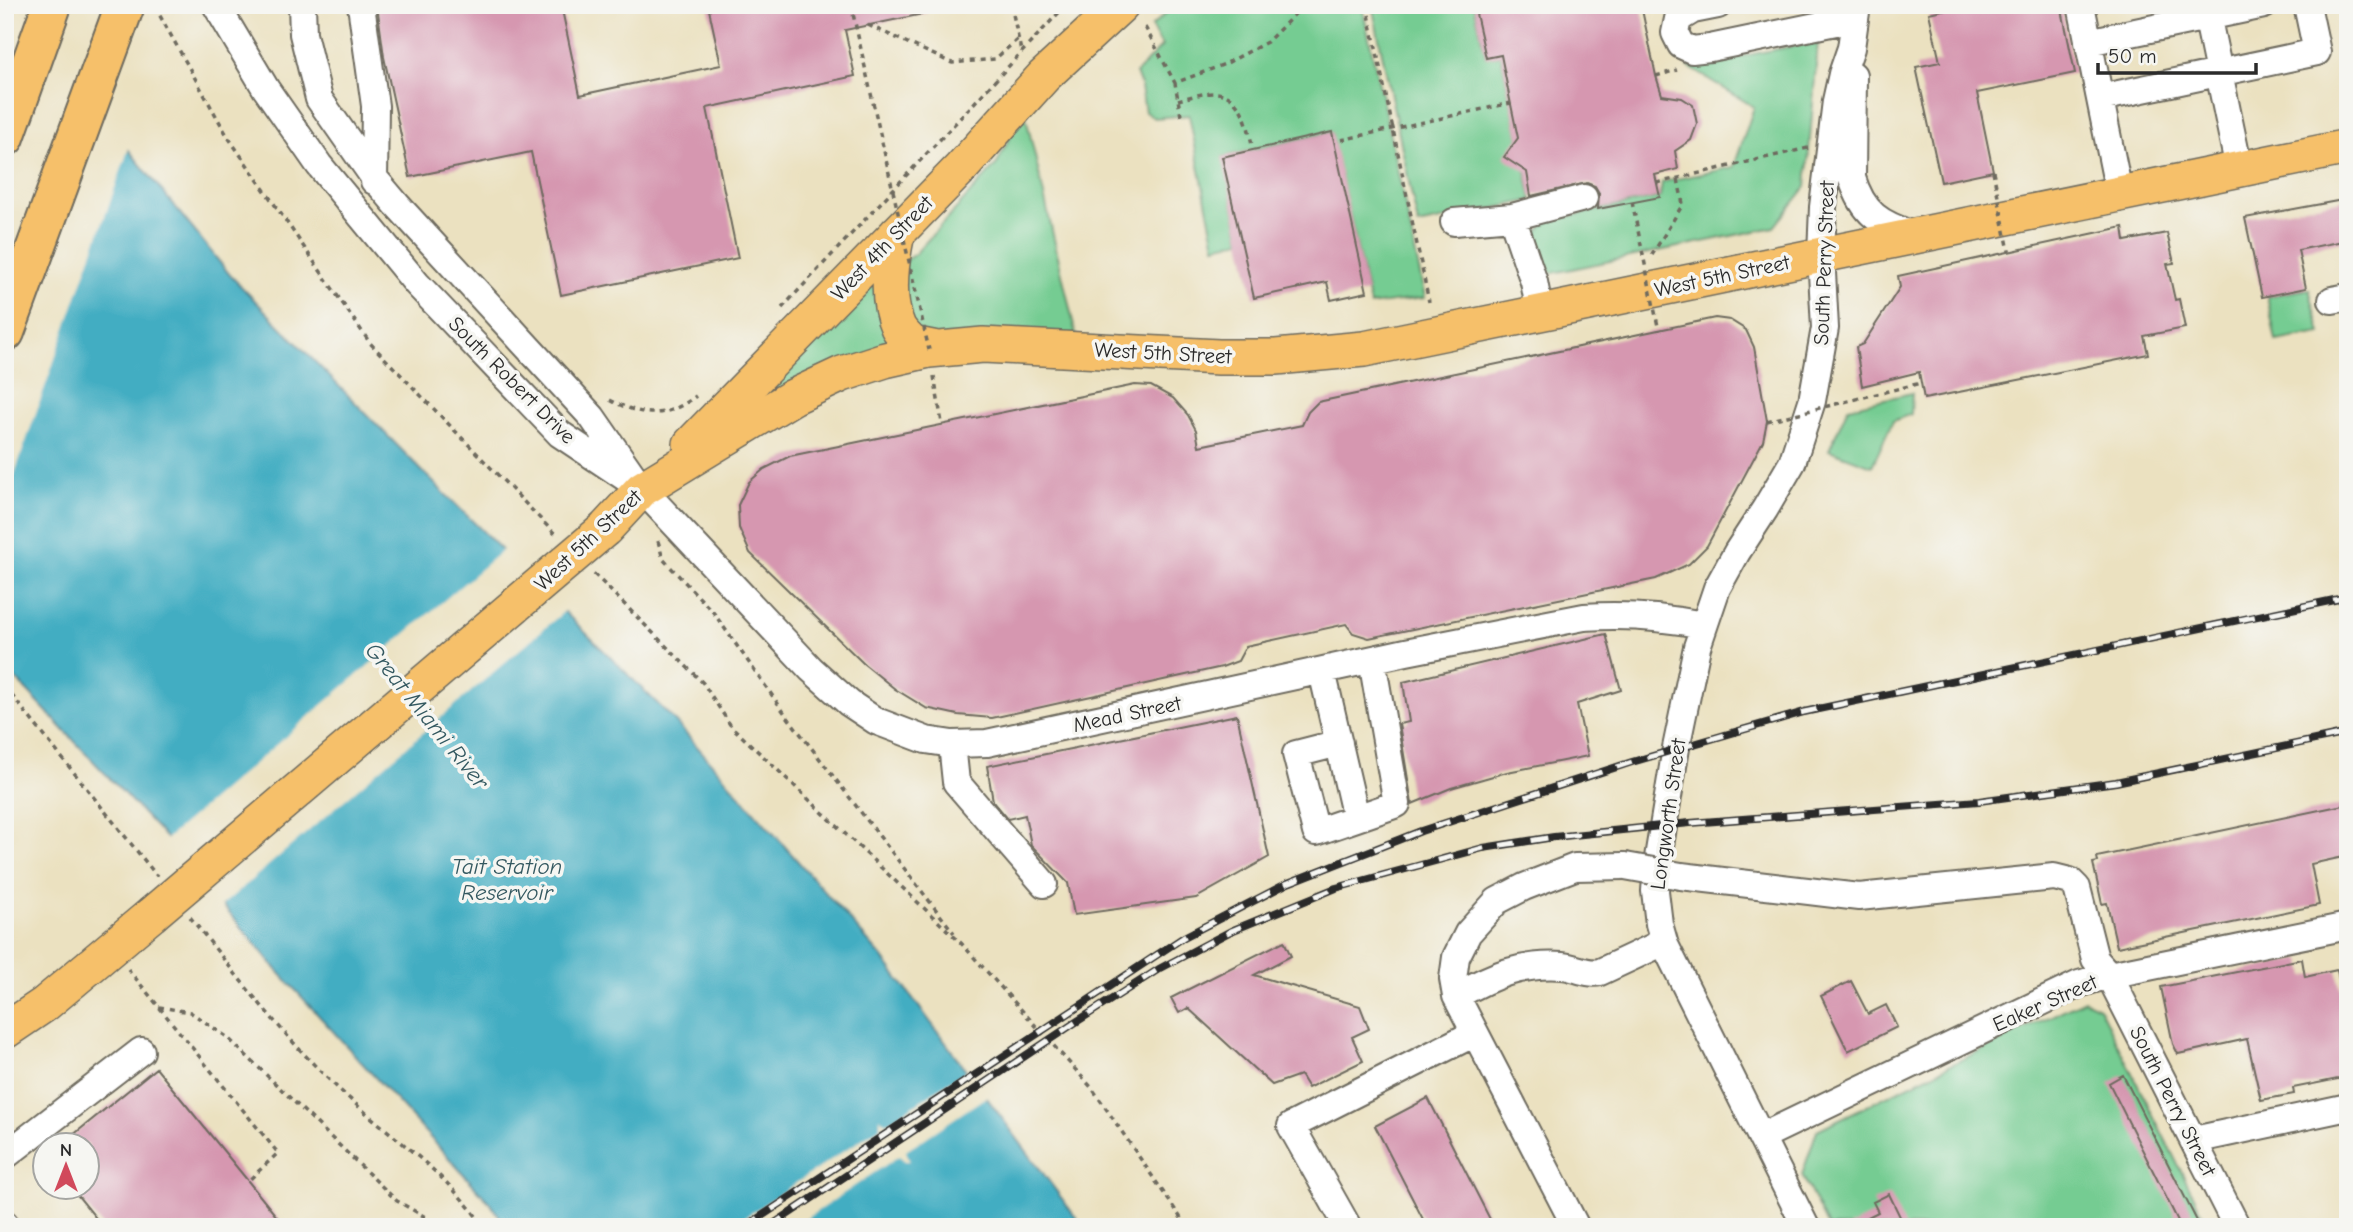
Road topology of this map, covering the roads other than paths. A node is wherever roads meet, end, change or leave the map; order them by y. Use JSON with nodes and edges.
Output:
{"nodes":[{"id":1,"x":49,"y":5,"type":"edge"},
{"id":2,"x":125,"y":5,"type":"edge"},
{"id":3,"x":216,"y":5,"type":"edge"},
{"id":4,"x":302,"y":5,"type":"edge"},
{"id":5,"x":361,"y":5,"type":"edge"},
{"id":6,"x":2081,"y":5,"type":"edge"},
{"id":7,"x":2264,"y":5,"type":"edge"},
{"id":8,"x":2307,"y":5,"type":"edge"},
{"id":9,"x":1701,"y":7,"type":"edge"},
{"id":10,"x":2207,"y":11,"type":"edge"},
{"id":11,"x":1856,"y":12,"type":"edge"},
{"id":12,"x":1133,"y":16,"type":"edge"},
{"id":13,"x":2088,"y":42,"type":"junction"},
{"id":14,"x":1851,"y":48,"type":"junction"},
{"id":15,"x":2219,"y":73,"type":"junction"},
{"id":16,"x":2100,"y":98,"type":"junction"},
{"id":17,"x":5,"y":137,"type":"edge"},
{"id":18,"x":2348,"y":147,"type":"edge"},
{"id":19,"x":2239,"y":169,"type":"junction"},
{"id":20,"x":375,"y":178,"type":"junction"},
{"id":21,"x":2119,"y":193,"type":"junction"},
{"id":22,"x":1584,"y":198,"type":"dead end"},
{"id":23,"x":357,"y":213,"type":"junction"},
{"id":24,"x":1513,"y":216,"type":"junction"},
{"id":25,"x":1454,"y":222,"type":"dead end"},
{"id":26,"x":897,"y":233,"type":"junction"},
{"id":27,"x":1914,"y":236,"type":"junction"},
{"id":28,"x":1821,"y":254,"type":"junction"},
{"id":29,"x":1540,"y":313,"type":"junction"},
{"id":30,"x":5,"y":332,"type":"edge"},
{"id":31,"x":933,"y":350,"type":"junction"},
{"id":32,"x":1785,"y":475,"type":"joint"},
{"id":33,"x":642,"y":489,"type":"junction"},
{"id":34,"x":1704,"y":625,"type":"junction"},
{"id":35,"x":1372,"y":660,"type":"junction"},
{"id":36,"x":1322,"y":671,"type":"junction"},
{"id":37,"x":1339,"y":743,"type":"junction"},
{"id":38,"x":953,"y":744,"type":"junction"},
{"id":39,"x":1356,"y":818,"type":"junction"},
{"id":40,"x":1044,"y":884,"type":"dead end"},
{"id":41,"x":2348,"y":926,"type":"edge"},
{"id":42,"x":1664,"y":942,"type":"junction"},
{"id":43,"x":2109,"y":975,"type":"junction"},
{"id":44,"x":1456,"y":996,"type":"junction"},
{"id":45,"x":5,"y":1031,"type":"edge"},
{"id":46,"x":1475,"y":1033,"type":"junction"},
{"id":47,"x":141,"y":1051,"type":"dead end"},
{"id":48,"x":2348,"y":1107,"type":"edge"},
{"id":49,"x":1761,"y":1137,"type":"junction"},
{"id":50,"x":2194,"y":1140,"type":"junction"},
{"id":51,"x":5,"y":1156,"type":"edge"},
{"id":52,"x":1348,"y":1227,"type":"edge"},
{"id":53,"x":1576,"y":1227,"type":"edge"},
{"id":54,"x":1806,"y":1227,"type":"edge"},
{"id":55,"x":2237,"y":1227,"type":"edge"}],
"edges":[{"from":1,"to":17,"type":"highway"},
{"from":2,"to":30,"type":"highway"},
{"from":3,"to":23,"type":"street","name":"South Robert Drive"},
{"from":4,"to":20,"type":"street","name":"South Robert Drive"},
{"from":5,"to":20,"type":"street"},
{"from":6,"to":13,"type":"street"},
{"from":7,"to":10,"type":"street"},
{"from":8,"to":15,"type":"street"},
{"from":9,"to":11,"type":"street"},
{"from":10,"to":13,"type":"street"},
{"from":10,"to":15,"type":"street"},
{"from":11,"to":14,"type":"street","name":"South Perry Street"},
{"from":12,"to":26,"type":"main road","name":"West 4th Street"},
{"from":13,"to":16,"type":"street"},
{"from":14,"to":27,"type":"street"},
{"from":14,"to":28,"type":"street","name":"South Perry Street"},
{"from":15,"to":16,"type":"street"},
{"from":15,"to":19,"type":"street"},
{"from":16,"to":21,"type":"street"},
{"from":18,"to":19,"type":"main road","name":"West 5th Street"},
{"from":19,"to":21,"type":"main road","name":"West 5th Street"},
{"from":20,"to":23,"type":"street"},
{"from":20,"to":33,"type":"street","name":"South Robert Drive"},
{"from":21,"to":27,"type":"main road","name":"West 5th Street"},
{"from":22,"to":24,"type":"street"},
{"from":23,"to":33,"type":"street","name":"South Robert Drive"},
{"from":24,"to":25,"type":"street"},
{"from":24,"to":29,"type":"street"},
{"from":26,"to":31,"type":"main road"},
{"from":26,"to":33,"type":"main road","name":"West 4th Street"},
{"from":27,"to":28,"type":"main road","name":"West 5th Street"},
{"from":28,"to":29,"type":"main road","name":"West 5th Street"},
{"from":28,"to":32,"type":"street","name":"South Perry Street"},
{"from":29,"to":31,"type":"main road","name":"West 5th Street"},
{"from":31,"to":33,"type":"main road","name":"West 5th Street"},
{"from":32,"to":34,"type":"street","name":"Longworth Street"},
{"from":33,"to":38,"type":"street","name":"Mead Street"},
{"from":33,"to":45,"type":"main road","name":"West 5th Street","bridge":true},
{"from":34,"to":35,"type":"street","name":"Mead Street"},
{"from":34,"to":42,"type":"street","name":"Longworth Street"},
{"from":35,"to":36,"type":"street","name":"Mead Street"},
{"from":35,"to":39,"type":"street"},
{"from":36,"to":37,"type":"street"},
{"from":36,"to":38,"type":"street","name":"Mead Street"},
{"from":37,"to":39,"type":"street"},
{"from":37,"to":39,"type":"street"},
{"from":38,"to":40,"type":"street"},
{"from":41,"to":43,"type":"street","name":"Eaker Street"},
{"from":42,"to":44,"type":"street"},
{"from":42,"to":49,"type":"street","name":"Longworth Street"},
{"from":43,"to":44,"type":"street","name":"South Perry Street","bridge":true},
{"from":43,"to":49,"type":"street","name":"Eaker Street"},
{"from":43,"to":50,"type":"street","name":"South Perry Street"},
{"from":44,"to":46,"type":"street"},
{"from":46,"to":52,"type":"street"},
{"from":46,"to":53,"type":"street"},
{"from":47,"to":51,"type":"street"},
{"from":48,"to":50,"type":"street"},
{"from":49,"to":54,"type":"street","name":"Longworth Street"},
{"from":50,"to":55,"type":"street","name":"South Perry Street"}]}
